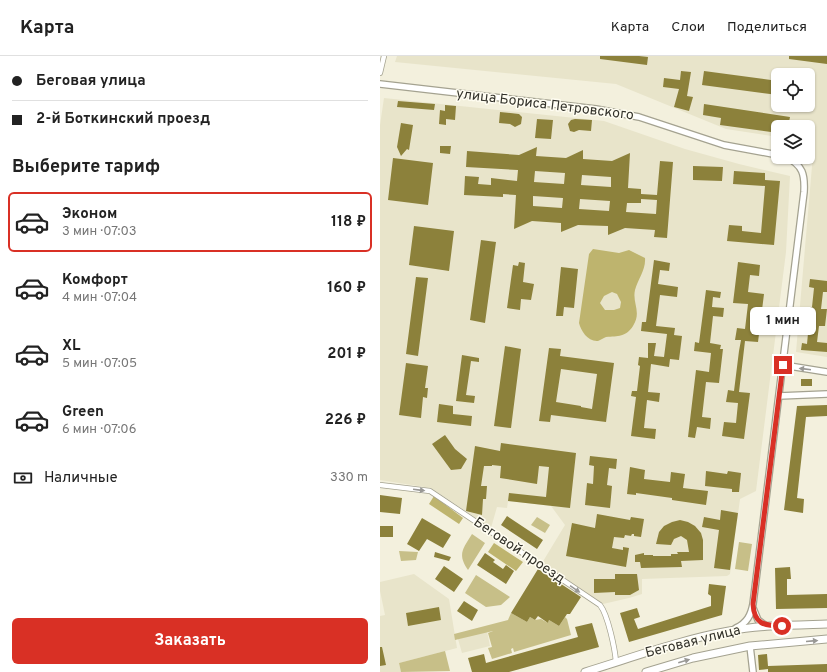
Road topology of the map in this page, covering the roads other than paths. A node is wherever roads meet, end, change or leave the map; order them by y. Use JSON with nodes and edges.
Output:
{"nodes":[{"id":1,"x":384,"y":56,"type":"edge"},
{"id":2,"x":380,"y":73,"type":"edge"},
{"id":3,"x":380,"y":84,"type":"edge"},
{"id":4,"x":771,"y":154,"type":"edge"},
{"id":5,"x":796,"y":164,"type":"edge"},
{"id":6,"x":783,"y":365,"type":"junction"},
{"id":7,"x":827,"y":372,"type":"edge"},
{"id":8,"x":827,"y":394,"type":"edge"},
{"id":9,"x":779,"y":396,"type":"junction"},
{"id":10,"x":380,"y":485,"type":"edge"},
{"id":11,"x":753,"y":604,"type":"junction"},
{"id":12,"x":827,"y":624,"type":"edge"},
{"id":13,"x":766,"y":626,"type":"junction"},
{"id":14,"x":729,"y":631,"type":"junction"},
{"id":15,"x":827,"y":639,"type":"edge"},
{"id":16,"x":750,"y":646,"type":"junction"},
{"id":17,"x":616,"y":662,"type":"junction"},
{"id":18,"x":585,"y":672,"type":"edge"},
{"id":19,"x":646,"y":672,"type":"edge"},
{"id":20,"x":753,"y":672,"type":"edge"}],
"edges":[{"from":1,"to":2,"type":"street"},
{"from":3,"to":4,"type":"street","name":"улица Бориса Петровского"},
{"from":5,"to":6,"type":"street"},
{"from":7,"to":6,"type":"street","one_way":true},
{"from":6,"to":9,"type":"street"},
{"from":8,"to":9,"type":"street"},
{"from":9,"to":11,"type":"street"},
{"from":10,"to":17,"type":"street","name":"Беговой проезд","one_way":true},
{"from":11,"to":13,"type":"street"},
{"from":11,"to":14,"type":"street"},
{"from":12,"to":13,"type":"main road","name":"Беговая улица"},
{"from":13,"to":14,"type":"main road","name":"Беговая улица"},
{"from":14,"to":17,"type":"main road","name":"Беговая улица"},
{"from":16,"to":15,"type":"main road","name":"Беговая улица","one_way":true},
{"from":19,"to":16,"type":"main road","name":"Беговая улица","one_way":true},
{"from":16,"to":20,"type":"street"},
{"from":17,"to":18,"type":"main road","name":"Беговая улица"}]}
